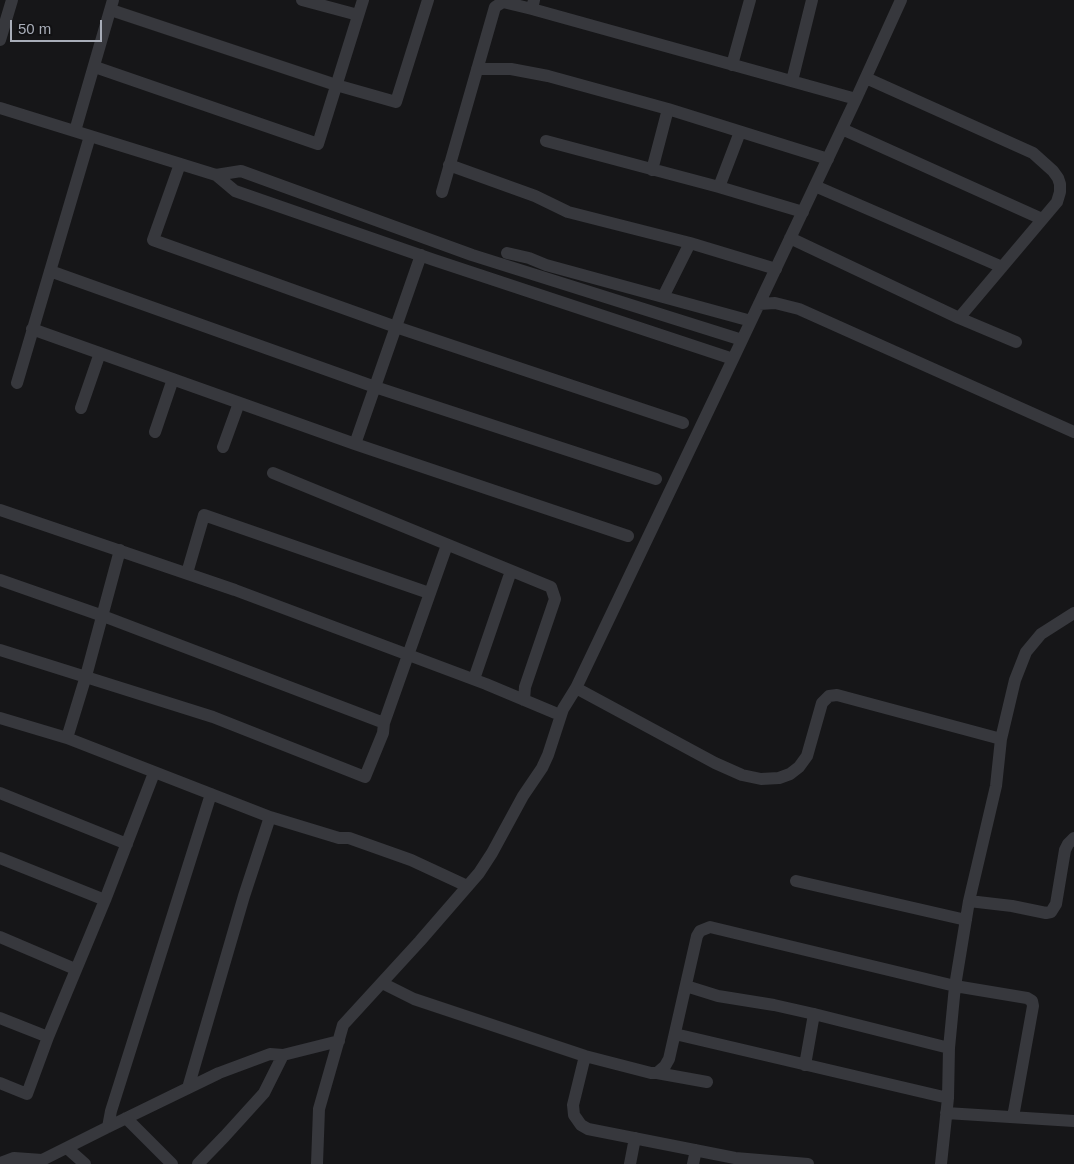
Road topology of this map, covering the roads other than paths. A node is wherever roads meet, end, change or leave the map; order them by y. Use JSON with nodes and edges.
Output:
{"nodes":[{"id":1,"x":12,"y":0,"type":"edge"},
{"id":2,"x":302,"y":0,"type":"edge"},
{"id":3,"x":363,"y":0,"type":"edge"},
{"id":4,"x":428,"y":0,"type":"edge"},
{"id":5,"x":750,"y":0,"type":"edge"},
{"id":6,"x":812,"y":0,"type":"edge"},
{"id":7,"x":900,"y":0,"type":"edge"},
{"id":8,"x":533,"y":4,"type":"edge"},
{"id":9,"x":112,"y":5,"type":"edge"},
{"id":10,"x":358,"y":16,"type":"junction"},
{"id":11,"x":0,"y":40,"type":"edge"},
{"id":12,"x":732,"y":65,"type":"junction"},
{"id":13,"x":94,"y":67,"type":"junction"},
{"id":14,"x":477,"y":69,"type":"junction"},
{"id":15,"x":866,"y":78,"type":"junction"},
{"id":16,"x":792,"y":81,"type":"junction"},
{"id":17,"x":336,"y":85,"type":"junction"},
{"id":18,"x":856,"y":99,"type":"junction"},
{"id":19,"x":0,"y":108,"type":"edge"},
{"id":20,"x":668,"y":109,"type":"junction"},
{"id":21,"x":842,"y":129,"type":"junction"},
{"id":22,"x":75,"y":131,"type":"junction"},
{"id":23,"x":740,"y":132,"type":"junction"},
{"id":24,"x":90,"y":136,"type":"junction"},
{"id":25,"x":546,"y":141,"type":"dead end"},
{"id":26,"x":828,"y":158,"type":"junction"},
{"id":27,"x":180,"y":164,"type":"junction"},
{"id":28,"x":449,"y":165,"type":"junction"},
{"id":29,"x":652,"y":170,"type":"junction"},
{"id":30,"x":216,"y":175,"type":"junction"},
{"id":31,"x":815,"y":186,"type":"junction"},
{"id":32,"x":719,"y":187,"type":"junction"},
{"id":33,"x":442,"y":192,"type":"dead end"},
{"id":34,"x":803,"y":212,"type":"junction"},
{"id":35,"x":1042,"y":219,"type":"junction"},
{"id":36,"x":790,"y":238,"type":"junction"},
{"id":37,"x":690,"y":243,"type":"junction"},
{"id":38,"x":507,"y":252,"type":"dead end"},
{"id":39,"x":421,"y":255,"type":"junction"},
{"id":40,"x":1002,"y":267,"type":"junction"},
{"id":41,"x":776,"y":269,"type":"junction"},
{"id":42,"x":50,"y":271,"type":"junction"},
{"id":43,"x":662,"y":297,"type":"junction"},
{"id":44,"x":759,"y":304,"type":"junction"},
{"id":45,"x":959,"y":318,"type":"junction"},
{"id":46,"x":751,"y":321,"type":"junction"},
{"id":47,"x":396,"y":327,"type":"junction"},
{"id":48,"x":32,"y":329,"type":"junction"},
{"id":49,"x":742,"y":340,"type":"junction"},
{"id":50,"x":1016,"y":342,"type":"dead end"},
{"id":51,"x":100,"y":353,"type":"junction"},
{"id":52,"x":733,"y":359,"type":"junction"},
{"id":53,"x":173,"y":379,"type":"junction"},
{"id":54,"x":17,"y":384,"type":"dead end"},
{"id":55,"x":375,"y":387,"type":"junction"},
{"id":56,"x":239,"y":402,"type":"junction"},
{"id":57,"x":81,"y":408,"type":"dead end"},
{"id":58,"x":683,"y":423,"type":"dead end"},
{"id":59,"x":154,"y":432,"type":"dead end"},
{"id":60,"x":1074,"y":432,"type":"edge"},
{"id":61,"x":355,"y":444,"type":"junction"},
{"id":62,"x":224,"y":447,"type":"dead end"},
{"id":63,"x":273,"y":473,"type":"dead end"},
{"id":64,"x":656,"y":479,"type":"dead end"},
{"id":65,"x":0,"y":510,"type":"edge"},
{"id":66,"x":628,"y":536,"type":"dead end"},
{"id":67,"x":447,"y":545,"type":"junction"},
{"id":68,"x":120,"y":550,"type":"junction"},
{"id":69,"x":511,"y":571,"type":"junction"},
{"id":70,"x":187,"y":573,"type":"junction"},
{"id":71,"x":0,"y":580,"type":"edge"},
{"id":72,"x":429,"y":593,"type":"junction"},
{"id":73,"x":1074,"y":613,"type":"edge"},
{"id":74,"x":103,"y":616,"type":"junction"},
{"id":75,"x":0,"y":650,"type":"edge"},
{"id":76,"x":408,"y":655,"type":"junction"},
{"id":77,"x":86,"y":676,"type":"junction"},
{"id":78,"x":474,"y":679,"type":"junction"},
{"id":79,"x":576,"y":688,"type":"junction"},
{"id":80,"x":524,"y":700,"type":"junction"},
{"id":81,"x":560,"y":715,"type":"junction"},
{"id":82,"x":0,"y":718,"type":"edge"},
{"id":83,"x":384,"y":723,"type":"junction"},
{"id":84,"x":67,"y":738,"type":"junction"},
{"id":85,"x":1001,"y":739,"type":"junction"},
{"id":86,"x":154,"y":773,"type":"junction"},
{"id":87,"x":0,"y":793,"type":"edge"},
{"id":88,"x":211,"y":794,"type":"junction"},
{"id":89,"x":270,"y":817,"type":"junction"},
{"id":90,"x":1074,"y":838,"type":"edge"},
{"id":91,"x":127,"y":844,"type":"junction"},
{"id":92,"x":0,"y":858,"type":"edge"},
{"id":93,"x":796,"y":881,"type":"dead end"},
{"id":94,"x":467,"y":886,"type":"junction"},
{"id":95,"x":105,"y":900,"type":"junction"},
{"id":96,"x":969,"y":901,"type":"junction"},
{"id":97,"x":966,"y":920,"type":"junction"},
{"id":98,"x":0,"y":937,"type":"edge"},
{"id":99,"x":76,"y":969,"type":"junction"},
{"id":100,"x":382,"y":983,"type":"junction"},
{"id":101,"x":686,"y":986,"type":"junction"},
{"id":102,"x":955,"y":986,"type":"junction"},
{"id":103,"x":814,"y":1014,"type":"junction"},
{"id":104,"x":0,"y":1018,"type":"edge"},
{"id":105,"x":675,"y":1034,"type":"junction"},
{"id":106,"x":48,"y":1037,"type":"junction"},
{"id":107,"x":339,"y":1041,"type":"junction"},
{"id":108,"x":949,"y":1048,"type":"junction"},
{"id":109,"x":283,"y":1055,"type":"junction"},
{"id":110,"x":585,"y":1056,"type":"junction"},
{"id":111,"x":805,"y":1065,"type":"junction"},
{"id":112,"x":657,"y":1073,"type":"junction"},
{"id":113,"x":707,"y":1082,"type":"dead end"},
{"id":114,"x":0,"y":1084,"type":"edge"},
{"id":115,"x":188,"y":1088,"type":"junction"},
{"id":116,"x":948,"y":1098,"type":"junction"},
{"id":117,"x":946,"y":1113,"type":"junction"},
{"id":118,"x":1013,"y":1117,"type":"junction"},
{"id":119,"x":126,"y":1118,"type":"junction"},
{"id":120,"x":1074,"y":1121,"type":"edge"},
{"id":121,"x":108,"y":1127,"type":"junction"},
{"id":122,"x":636,"y":1138,"type":"junction"},
{"id":123,"x":67,"y":1148,"type":"junction"},
{"id":124,"x":696,"y":1150,"type":"junction"},
{"id":125,"x":0,"y":1162,"type":"edge"},
{"id":126,"x":40,"y":1162,"type":"edge"},
{"id":127,"x":86,"y":1164,"type":"edge"},
{"id":128,"x":172,"y":1164,"type":"edge"},
{"id":129,"x":198,"y":1164,"type":"edge"},
{"id":130,"x":317,"y":1164,"type":"edge"},
{"id":131,"x":630,"y":1164,"type":"edge"},
{"id":132,"x":693,"y":1164,"type":"edge"},
{"id":133,"x":808,"y":1164,"type":"edge"},
{"id":134,"x":941,"y":1164,"type":"edge"}],
"edges":[{"from":1,"to":11,"type":"street"},
{"from":2,"to":10,"type":"street"},
{"from":3,"to":10,"type":"street"},
{"from":4,"to":17,"type":"street"},
{"from":5,"to":12,"type":"street"},
{"from":6,"to":16,"type":"street"},
{"from":7,"to":15,"type":"street"},
{"from":8,"to":12,"type":"street"},
{"from":8,"to":14,"type":"street"},
{"from":9,"to":13,"type":"street"},
{"from":9,"to":17,"type":"street"},
{"from":10,"to":17,"type":"street"},
{"from":12,"to":16,"type":"street"},
{"from":13,"to":17,"type":"street"},
{"from":13,"to":22,"type":"street"},
{"from":14,"to":20,"type":"street"},
{"from":14,"to":28,"type":"street"},
{"from":15,"to":18,"type":"street"},
{"from":15,"to":35,"type":"street"},
{"from":16,"to":18,"type":"street"},
{"from":18,"to":21,"type":"street"},
{"from":19,"to":22,"type":"street"},
{"from":20,"to":23,"type":"street"},
{"from":20,"to":29,"type":"street"},
{"from":21,"to":26,"type":"street"},
{"from":21,"to":35,"type":"street"},
{"from":22,"to":24,"type":"street"},
{"from":23,"to":26,"type":"street"},
{"from":23,"to":32,"type":"street"},
{"from":24,"to":27,"type":"street"},
{"from":24,"to":42,"type":"street"},
{"from":25,"to":29,"type":"street"},
{"from":26,"to":31,"type":"street"},
{"from":27,"to":30,"type":"street"},
{"from":27,"to":47,"type":"street"},
{"from":28,"to":33,"type":"street"},
{"from":28,"to":37,"type":"street"},
{"from":29,"to":32,"type":"street"},
{"from":30,"to":39,"type":"street"},
{"from":30,"to":49,"type":"street"},
{"from":31,"to":34,"type":"street"},
{"from":31,"to":40,"type":"street"},
{"from":32,"to":34,"type":"street"},
{"from":34,"to":36,"type":"street"},
{"from":35,"to":40,"type":"street"},
{"from":36,"to":41,"type":"street"},
{"from":36,"to":45,"type":"street"},
{"from":37,"to":41,"type":"street"},
{"from":37,"to":43,"type":"street"},
{"from":38,"to":43,"type":"street"},
{"from":39,"to":47,"type":"street"},
{"from":39,"to":52,"type":"street"},
{"from":40,"to":45,"type":"street"},
{"from":41,"to":44,"type":"street"},
{"from":42,"to":48,"type":"street"},
{"from":42,"to":55,"type":"street"},
{"from":43,"to":46,"type":"street"},
{"from":44,"to":46,"type":"street"},
{"from":44,"to":60,"type":"street"},
{"from":45,"to":50,"type":"street"},
{"from":46,"to":49,"type":"street"},
{"from":47,"to":55,"type":"street"},
{"from":47,"to":58,"type":"street"},
{"from":48,"to":51,"type":"street"},
{"from":48,"to":54,"type":"street"},
{"from":49,"to":52,"type":"street"},
{"from":51,"to":53,"type":"street"},
{"from":51,"to":57,"type":"street"},
{"from":52,"to":79,"type":"street"},
{"from":53,"to":56,"type":"street"},
{"from":53,"to":59,"type":"street"},
{"from":55,"to":61,"type":"street"},
{"from":55,"to":64,"type":"street"},
{"from":56,"to":61,"type":"street"},
{"from":56,"to":62,"type":"street"},
{"from":61,"to":66,"type":"street"},
{"from":63,"to":67,"type":"street"},
{"from":65,"to":68,"type":"street"},
{"from":67,"to":69,"type":"street"},
{"from":67,"to":72,"type":"street"},
{"from":68,"to":70,"type":"street"},
{"from":68,"to":74,"type":"street"},
{"from":69,"to":78,"type":"street"},
{"from":69,"to":80,"type":"street"},
{"from":70,"to":72,"type":"street"},
{"from":70,"to":76,"type":"street"},
{"from":71,"to":74,"type":"street"},
{"from":72,"to":76,"type":"street"},
{"from":73,"to":85,"type":"street"},
{"from":74,"to":77,"type":"street"},
{"from":74,"to":83,"type":"street"},
{"from":75,"to":77,"type":"street"},
{"from":76,"to":78,"type":"street"},
{"from":76,"to":83,"type":"street"},
{"from":77,"to":83,"type":"street"},
{"from":77,"to":84,"type":"street"},
{"from":78,"to":80,"type":"street"},
{"from":79,"to":81,"type":"street"},
{"from":79,"to":85,"type":"street"},
{"from":80,"to":81,"type":"street"},
{"from":81,"to":94,"type":"street"},
{"from":82,"to":84,"type":"street"},
{"from":84,"to":86,"type":"street"},
{"from":85,"to":96,"type":"street"},
{"from":86,"to":88,"type":"street"},
{"from":86,"to":91,"type":"street"},
{"from":87,"to":91,"type":"street"},
{"from":88,"to":89,"type":"street"},
{"from":88,"to":121,"type":"street"},
{"from":89,"to":94,"type":"street"},
{"from":89,"to":115,"type":"street"},
{"from":90,"to":96,"type":"street"},
{"from":91,"to":95,"type":"street"},
{"from":92,"to":95,"type":"street"},
{"from":93,"to":97,"type":"street"},
{"from":94,"to":100,"type":"street"},
{"from":95,"to":99,"type":"street"},
{"from":96,"to":97,"type":"street"},
{"from":97,"to":102,"type":"street"},
{"from":98,"to":99,"type":"street"},
{"from":99,"to":106,"type":"street"},
{"from":100,"to":107,"type":"street"},
{"from":100,"to":110,"type":"street"},
{"from":101,"to":102,"type":"street"},
{"from":101,"to":103,"type":"street"},
{"from":101,"to":105,"type":"street"},
{"from":102,"to":108,"type":"street"},
{"from":102,"to":118,"type":"street"},
{"from":103,"to":108,"type":"street"},
{"from":103,"to":111,"type":"street"},
{"from":104,"to":106,"type":"street"},
{"from":105,"to":111,"type":"street"},
{"from":105,"to":112,"type":"street"},
{"from":106,"to":114,"type":"street"},
{"from":107,"to":109,"type":"street"},
{"from":107,"to":130,"type":"street"},
{"from":108,"to":116,"type":"street"},
{"from":109,"to":115,"type":"street"},
{"from":109,"to":129,"type":"street"},
{"from":110,"to":112,"type":"street"},
{"from":110,"to":122,"type":"street"},
{"from":111,"to":116,"type":"street"},
{"from":112,"to":113,"type":"street"},
{"from":115,"to":119,"type":"street"},
{"from":116,"to":117,"type":"street"},
{"from":117,"to":118,"type":"street"},
{"from":117,"to":134,"type":"street"},
{"from":118,"to":120,"type":"street"},
{"from":119,"to":121,"type":"street"},
{"from":119,"to":128,"type":"street"},
{"from":121,"to":123,"type":"street"},
{"from":122,"to":124,"type":"street"},
{"from":122,"to":131,"type":"street"},
{"from":123,"to":126,"type":"street"},
{"from":123,"to":127,"type":"street"},
{"from":124,"to":132,"type":"street"},
{"from":124,"to":133,"type":"street"},
{"from":125,"to":126,"type":"street"}]}
